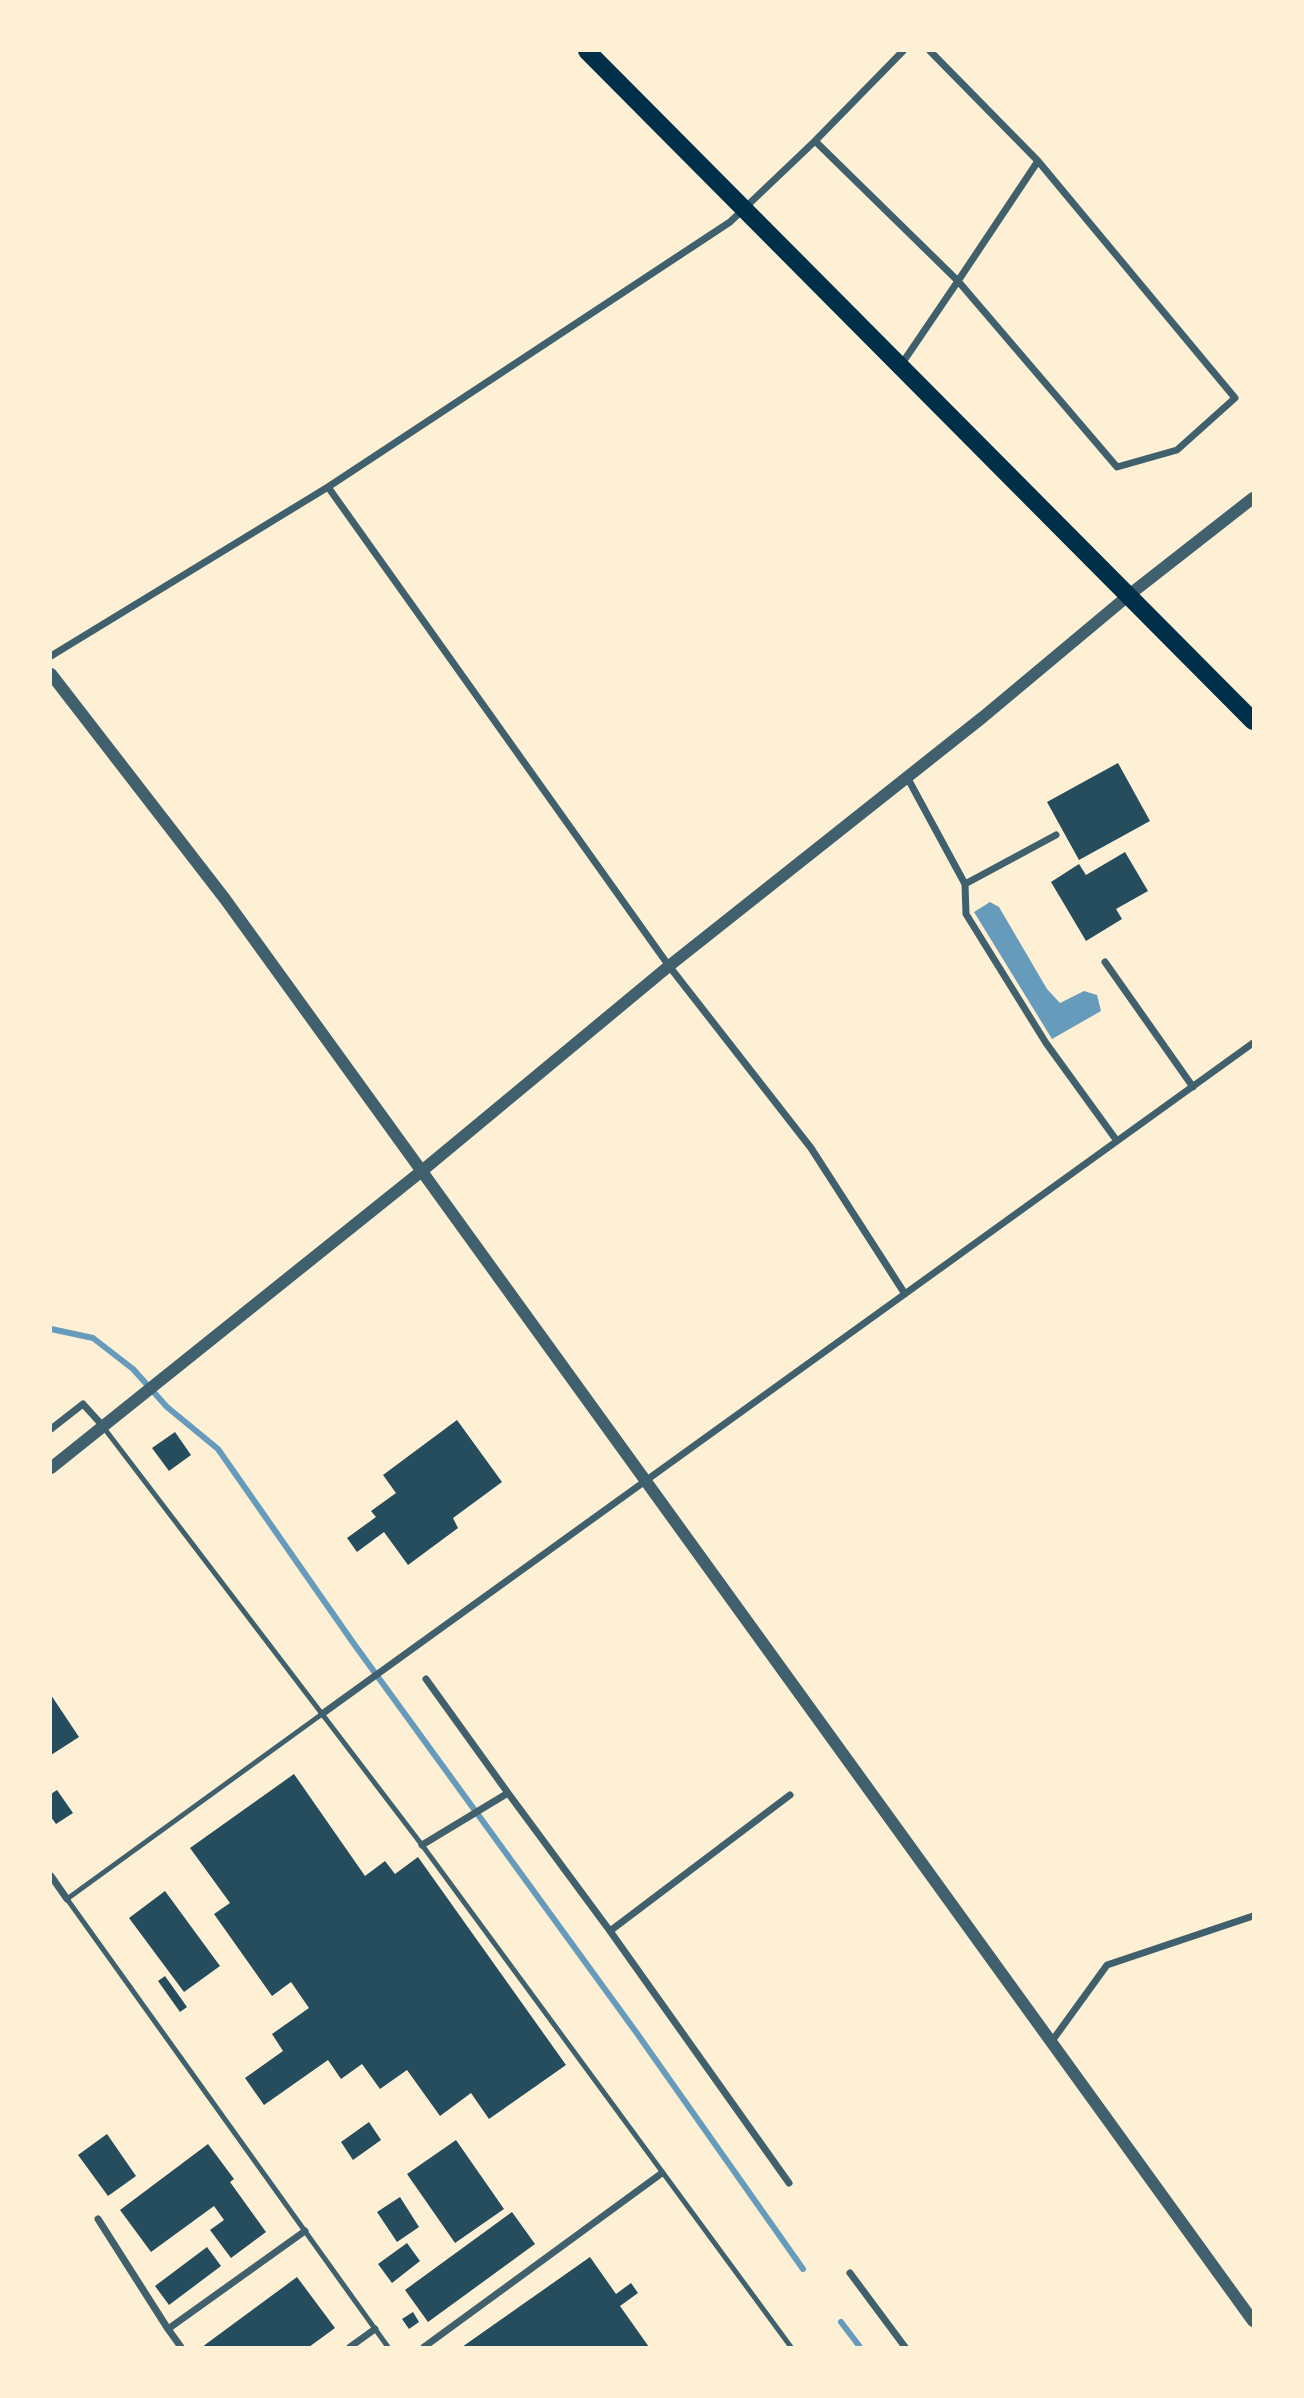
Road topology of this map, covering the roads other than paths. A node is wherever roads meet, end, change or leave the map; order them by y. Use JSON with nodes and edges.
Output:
{"nodes":[{"id":1,"x":587,"y":51,"type":"edge"},
{"id":2,"x":903,"y":51,"type":"edge"},
{"id":3,"x":930,"y":51,"type":"edge"},
{"id":4,"x":815,"y":141,"type":"junction"},
{"id":5,"x":1038,"y":160,"type":"junction"},
{"id":6,"x":744,"y":208,"type":"junction"},
{"id":7,"x":958,"y":281,"type":"junction"},
{"id":8,"x":901,"y":365,"type":"junction"},
{"id":9,"x":328,"y":487,"type":"junction"},
{"id":10,"x":1253,"y":498,"type":"edge"},
{"id":11,"x":1129,"y":595,"type":"junction"},
{"id":12,"x":51,"y":656,"type":"edge"},
{"id":13,"x":51,"y":674,"type":"edge"},
{"id":14,"x":1253,"y":721,"type":"edge"},
{"id":15,"x":907,"y":777,"type":"junction"},
{"id":16,"x":1056,"y":835,"type":"dead end"},
{"id":17,"x":965,"y":884,"type":"junction"},
{"id":18,"x":1105,"y":962,"type":"dead end"},
{"id":19,"x":669,"y":966,"type":"junction"},
{"id":20,"x":1253,"y":1043,"type":"edge"},
{"id":21,"x":1193,"y":1087,"type":"junction"},
{"id":22,"x":1117,"y":1141,"type":"junction"},
{"id":23,"x":423,"y":1170,"type":"junction"},
{"id":24,"x":905,"y":1294,"type":"junction"},
{"id":25,"x":102,"y":1425,"type":"junction"},
{"id":26,"x":51,"y":1429,"type":"edge"},
{"id":27,"x":51,"y":1468,"type":"edge"},
{"id":28,"x":645,"y":1481,"type":"junction"},
{"id":29,"x":426,"y":1679,"type":"dead end"},
{"id":30,"x":322,"y":1714,"type":"junction"},
{"id":31,"x":508,"y":1793,"type":"junction"},
{"id":32,"x":790,"y":1795,"type":"dead end"},
{"id":33,"x":422,"y":1845,"type":"junction"},
{"id":34,"x":51,"y":1875,"type":"edge"},
{"id":35,"x":67,"y":1899,"type":"junction"},
{"id":36,"x":1253,"y":1916,"type":"edge"},
{"id":37,"x":610,"y":1931,"type":"junction"},
{"id":38,"x":1052,"y":2041,"type":"junction"},
{"id":39,"x":662,"y":2173,"type":"junction"},
{"id":40,"x":789,"y":2183,"type":"dead end"},
{"id":41,"x":98,"y":2219,"type":"dead end"},
{"id":42,"x":305,"y":2231,"type":"junction"},
{"id":43,"x":850,"y":2273,"type":"dead end"},
{"id":44,"x":1253,"y":2321,"type":"edge"},
{"id":45,"x":168,"y":2329,"type":"junction"},
{"id":46,"x":375,"y":2329,"type":"junction"},
{"id":47,"x":181,"y":2347,"type":"edge"},
{"id":48,"x":350,"y":2347,"type":"edge"},
{"id":49,"x":388,"y":2347,"type":"edge"},
{"id":50,"x":424,"y":2347,"type":"edge"},
{"id":51,"x":791,"y":2347,"type":"edge"},
{"id":52,"x":905,"y":2347,"type":"edge"}],
"edges":[{"from":1,"to":6,"type":"main road"},
{"from":2,"to":4,"type":"street"},
{"from":3,"to":5,"type":"street"},
{"from":4,"to":6,"type":"street"},
{"from":4,"to":7,"type":"street"},
{"from":5,"to":7,"type":"street"},
{"from":5,"to":7,"type":"street"},
{"from":6,"to":8,"type":"main road"},
{"from":6,"to":9,"type":"street"},
{"from":7,"to":8,"type":"street"},
{"from":8,"to":11,"type":"main road"},
{"from":9,"to":12,"type":"street"},
{"from":9,"to":19,"type":"street"},
{"from":10,"to":11,"type":"street"},
{"from":11,"to":14,"type":"main road"},
{"from":11,"to":15,"type":"street"},
{"from":13,"to":23,"type":"street"},
{"from":15,"to":17,"type":"street"},
{"from":15,"to":19,"type":"street"},
{"from":16,"to":17,"type":"street"},
{"from":17,"to":22,"type":"street"},
{"from":18,"to":21,"type":"street"},
{"from":19,"to":23,"type":"street"},
{"from":19,"to":24,"type":"street"},
{"from":20,"to":21,"type":"street"},
{"from":21,"to":22,"type":"street"},
{"from":22,"to":24,"type":"street"},
{"from":23,"to":25,"type":"street"},
{"from":23,"to":28,"type":"street"},
{"from":24,"to":28,"type":"street"},
{"from":25,"to":26,"type":"street"},
{"from":25,"to":27,"type":"street"},
{"from":25,"to":30,"type":"lane"},
{"from":28,"to":30,"type":"street"},
{"from":28,"to":38,"type":"street"},
{"from":29,"to":31,"type":"street"},
{"from":30,"to":33,"type":"lane"},
{"from":30,"to":35,"type":"lane"},
{"from":31,"to":33,"type":"street"},
{"from":31,"to":37,"type":"street"},
{"from":32,"to":37,"type":"street"},
{"from":33,"to":39,"type":"lane"},
{"from":34,"to":35,"type":"street"},
{"from":35,"to":42,"type":"lane"},
{"from":36,"to":38,"type":"street"},
{"from":37,"to":40,"type":"street"},
{"from":38,"to":44,"type":"street"},
{"from":39,"to":50,"type":"street"},
{"from":39,"to":51,"type":"lane"},
{"from":41,"to":45,"type":"street"},
{"from":42,"to":45,"type":"street"},
{"from":42,"to":46,"type":"lane"},
{"from":43,"to":52,"type":"street"},
{"from":45,"to":47,"type":"street"},
{"from":46,"to":48,"type":"street"},
{"from":46,"to":49,"type":"lane"}]}
